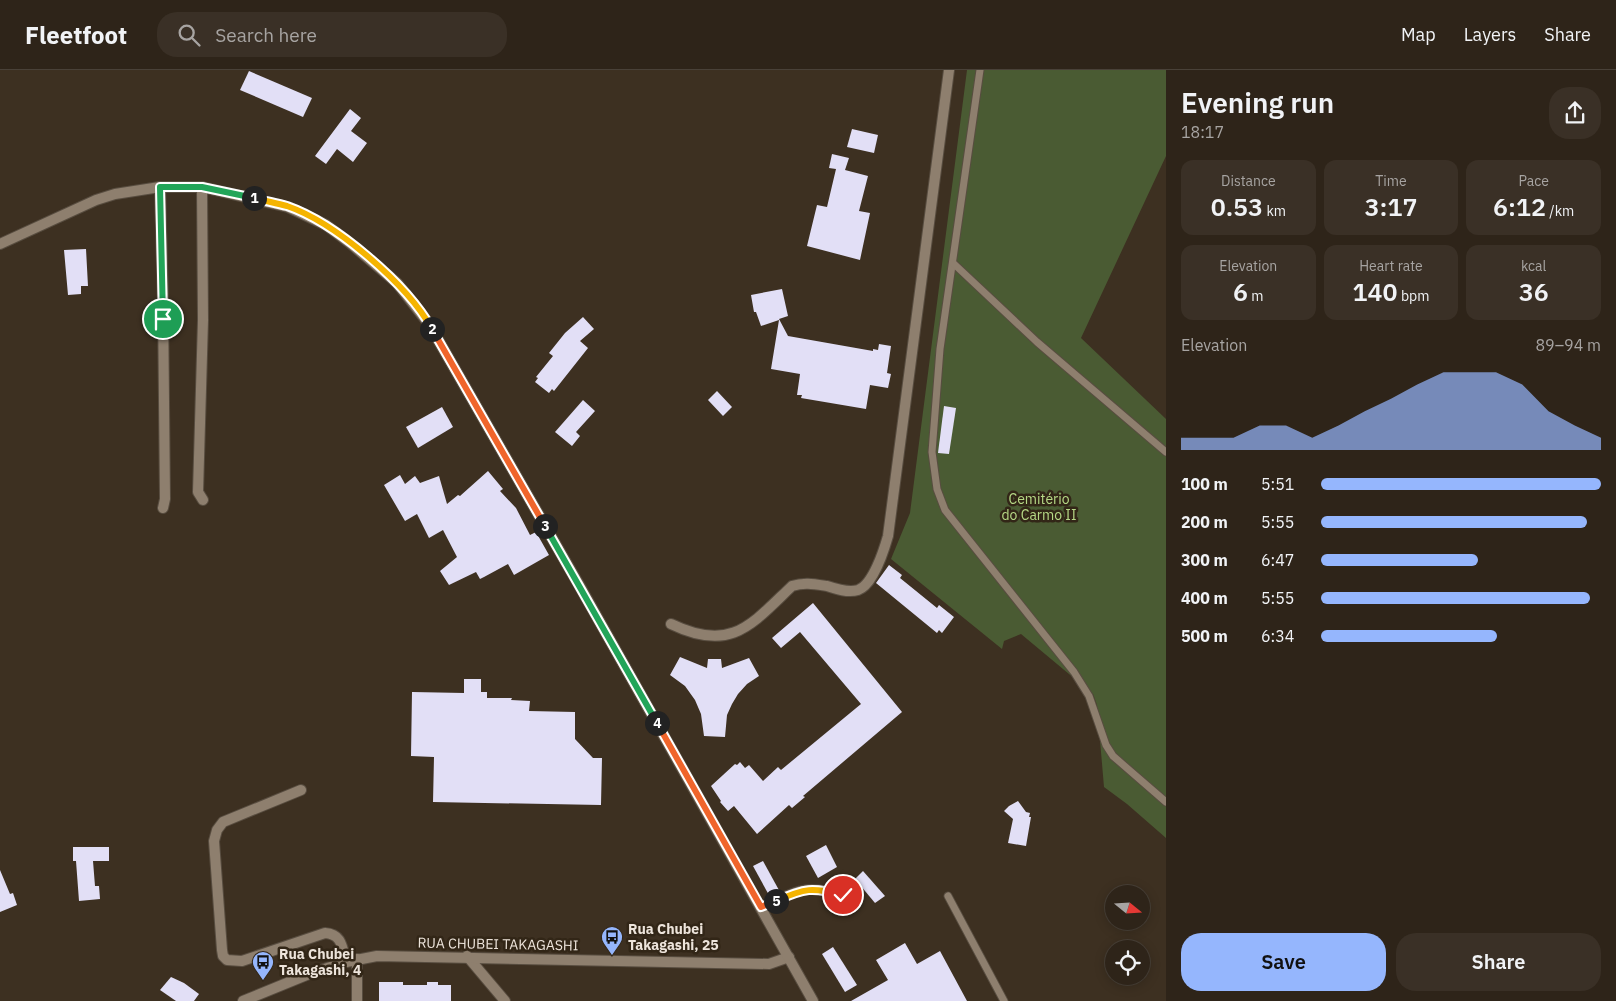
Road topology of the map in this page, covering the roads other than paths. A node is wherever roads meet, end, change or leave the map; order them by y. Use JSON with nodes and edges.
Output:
{"nodes":[{"id":1,"x":949,"y":70,"type":"edge"},
{"id":2,"x":980,"y":70,"type":"edge"},
{"id":3,"x":160,"y":187,"type":"junction"},
{"id":4,"x":202,"y":187,"type":"junction"},
{"id":5,"x":0,"y":244,"type":"edge"},
{"id":6,"x":953,"y":263,"type":"junction"},
{"id":7,"x":1166,"y":452,"type":"edge"},
{"id":8,"x":203,"y":500,"type":"dead end"},
{"id":9,"x":163,"y":508,"type":"dead end"},
{"id":10,"x":672,"y":624,"type":"dead end"},
{"id":11,"x":301,"y":790,"type":"dead end"},
{"id":12,"x":1166,"y":802,"type":"edge"},
{"id":13,"x":948,"y":896,"type":"dead end"},
{"id":14,"x":854,"y":900,"type":"dead end"},
{"id":15,"x":761,"y":907,"type":"junction"},
{"id":16,"x":467,"y":956,"type":"junction"},
{"id":17,"x":789,"y":957,"type":"junction"},
{"id":18,"x":357,"y":959,"type":"junction"},
{"id":19,"x":346,"y":962,"type":"junction"},
{"id":20,"x":243,"y":1001,"type":"edge"},
{"id":21,"x":357,"y":1001,"type":"edge"},
{"id":22,"x":505,"y":1001,"type":"edge"},
{"id":23,"x":814,"y":1001,"type":"edge"},
{"id":24,"x":1004,"y":1001,"type":"edge"}],
"edges":[{"from":1,"to":10,"type":"street"},
{"from":2,"to":6,"type":"lane"},
{"from":3,"to":4,"type":"street"},
{"from":3,"to":5,"type":"street"},
{"from":3,"to":9,"type":"street"},
{"from":4,"to":8,"type":"street"},
{"from":4,"to":15,"type":"street"},
{"from":6,"to":7,"type":"lane"},
{"from":6,"to":12,"type":"lane"},
{"from":11,"to":19,"type":"street"},
{"from":13,"to":24,"type":"lane"},
{"from":14,"to":15,"type":"lane"},
{"from":15,"to":17,"type":"street"},
{"from":16,"to":17,"type":"street","name":"RUA CHUBEI TAKAGASHI"},
{"from":16,"to":18,"type":"street","name":"RUA CHUBEI TAKAGASHI"},
{"from":16,"to":22,"type":"street"},
{"from":17,"to":23,"type":"street"},
{"from":18,"to":19,"type":"street","name":"RUA CHUBEI TAKAGASHI"},
{"from":18,"to":21,"type":"street"},
{"from":19,"to":20,"type":"street","name":"RUA CHUBEI TAKAGASHI"}]}
